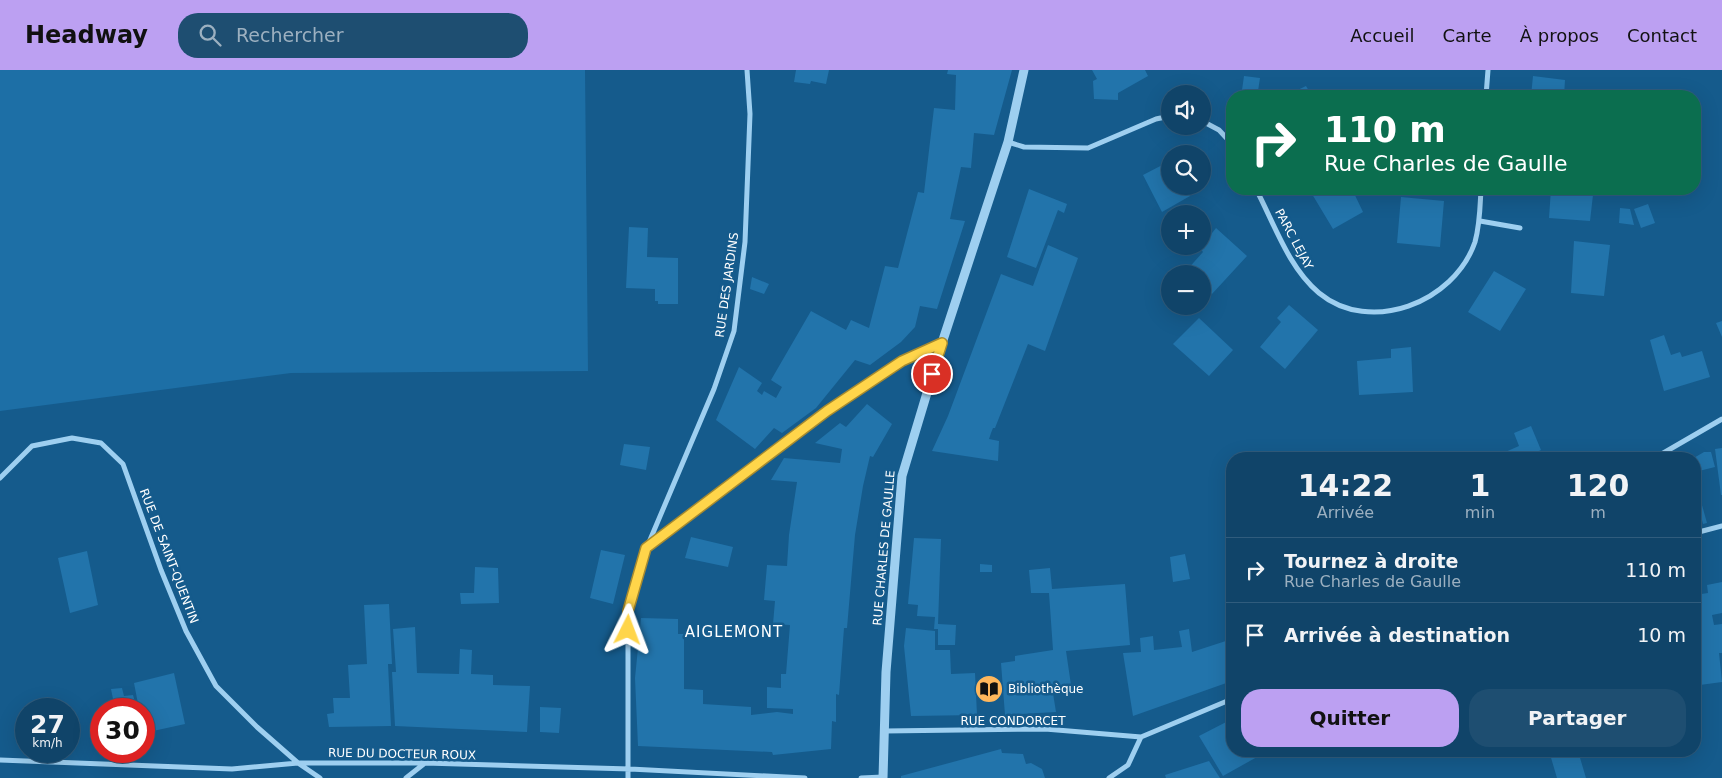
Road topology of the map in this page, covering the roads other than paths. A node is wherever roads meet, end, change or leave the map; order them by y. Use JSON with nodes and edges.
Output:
{"nodes":[{"id":1,"x":747,"y":70,"type":"edge"},
{"id":2,"x":1024,"y":70,"type":"edge"},
{"id":3,"x":1488,"y":70,"type":"edge"},
{"id":4,"x":1486,"y":90,"type":"edge"},
{"id":5,"x":1161,"y":118,"type":"edge"},
{"id":6,"x":1211,"y":126,"type":"edge"},
{"id":7,"x":1226,"y":138,"type":"edge"},
{"id":8,"x":1008,"y":142,"type":"junction"},
{"id":9,"x":1259,"y":195,"type":"edge"},
{"id":10,"x":1481,"y":195,"type":"edge"},
{"id":11,"x":1480,"y":221,"type":"junction"},
{"id":12,"x":1520,"y":228,"type":"dead end"},
{"id":13,"x":942,"y":343,"type":"junction"},
{"id":14,"x":1722,"y":419,"type":"edge"},
{"id":15,"x":1665,"y":452,"type":"edge"},
{"id":16,"x":0,"y":478,"type":"edge"},
{"id":17,"x":1722,"y":526,"type":"edge"},
{"id":18,"x":1701,"y":531,"type":"edge"},
{"id":19,"x":646,"y":548,"type":"junction"},
{"id":20,"x":1226,"y":702,"type":"edge"},
{"id":21,"x":885,"y":731,"type":"junction"},
{"id":22,"x":1141,"y":737,"type":"junction"},
{"id":23,"x":0,"y":760,"type":"edge"},
{"id":24,"x":298,"y":763,"type":"junction"},
{"id":25,"x":425,"y":764,"type":"junction"},
{"id":26,"x":630,"y":769,"type":"junction"},
{"id":27,"x":883,"y":777,"type":"edge"},
{"id":28,"x":320,"y":778,"type":"edge"},
{"id":29,"x":406,"y":778,"type":"edge"},
{"id":30,"x":628,"y":778,"type":"edge"},
{"id":31,"x":805,"y":778,"type":"edge"},
{"id":32,"x":861,"y":778,"type":"edge"},
{"id":33,"x":1110,"y":778,"type":"edge"}],
"edges":[{"from":1,"to":19,"type":"street","name":"RUE DES JARDINS"},
{"from":2,"to":8,"type":"street","name":"RUE CHARLES DE GAULLE"},
{"from":3,"to":4,"type":"street"},
{"from":5,"to":8,"type":"street"},
{"from":6,"to":7,"type":"street"},
{"from":8,"to":13,"type":"street","name":"RUE CHARLES DE GAULLE"},
{"from":9,"to":11,"type":"street","name":"PARC LEJAY"},
{"from":10,"to":11,"type":"street","name":"PARC LEJAY"},
{"from":11,"to":12,"type":"street"},
{"from":13,"to":19,"type":"street"},
{"from":13,"to":21,"type":"street","name":"RUE CHARLES DE GAULLE"},
{"from":14,"to":15,"type":"street"},
{"from":16,"to":24,"type":"street","name":"RUE DE SAINT-QUENTIN"},
{"from":17,"to":18,"type":"street"},
{"from":19,"to":26,"type":"street","name":"RUE DES JARDINS"},
{"from":20,"to":22,"type":"street","name":"RUE CONDORCET"},
{"from":21,"to":22,"type":"street","name":"RUE CONDORCET"},
{"from":21,"to":27,"type":"street","name":"RUE CHARLES DE GAULLE"},
{"from":22,"to":33,"type":"street"},
{"from":23,"to":24,"type":"street","name":"RUE DU DOCTEUR ROUX"},
{"from":24,"to":25,"type":"street","name":"RUE DU DOCTEUR ROUX"},
{"from":24,"to":28,"type":"street","name":"RUE DE SAINT-QUENTIN"},
{"from":25,"to":26,"type":"street","name":"RUE DU DOCTEUR ROUX"},
{"from":25,"to":29,"type":"street"},
{"from":26,"to":30,"type":"street","name":"RUE DES JARDINS"},
{"from":26,"to":31,"type":"street","name":"RUE DU DOCTEUR ROUX"},
{"from":27,"to":32,"type":"street"}]}
